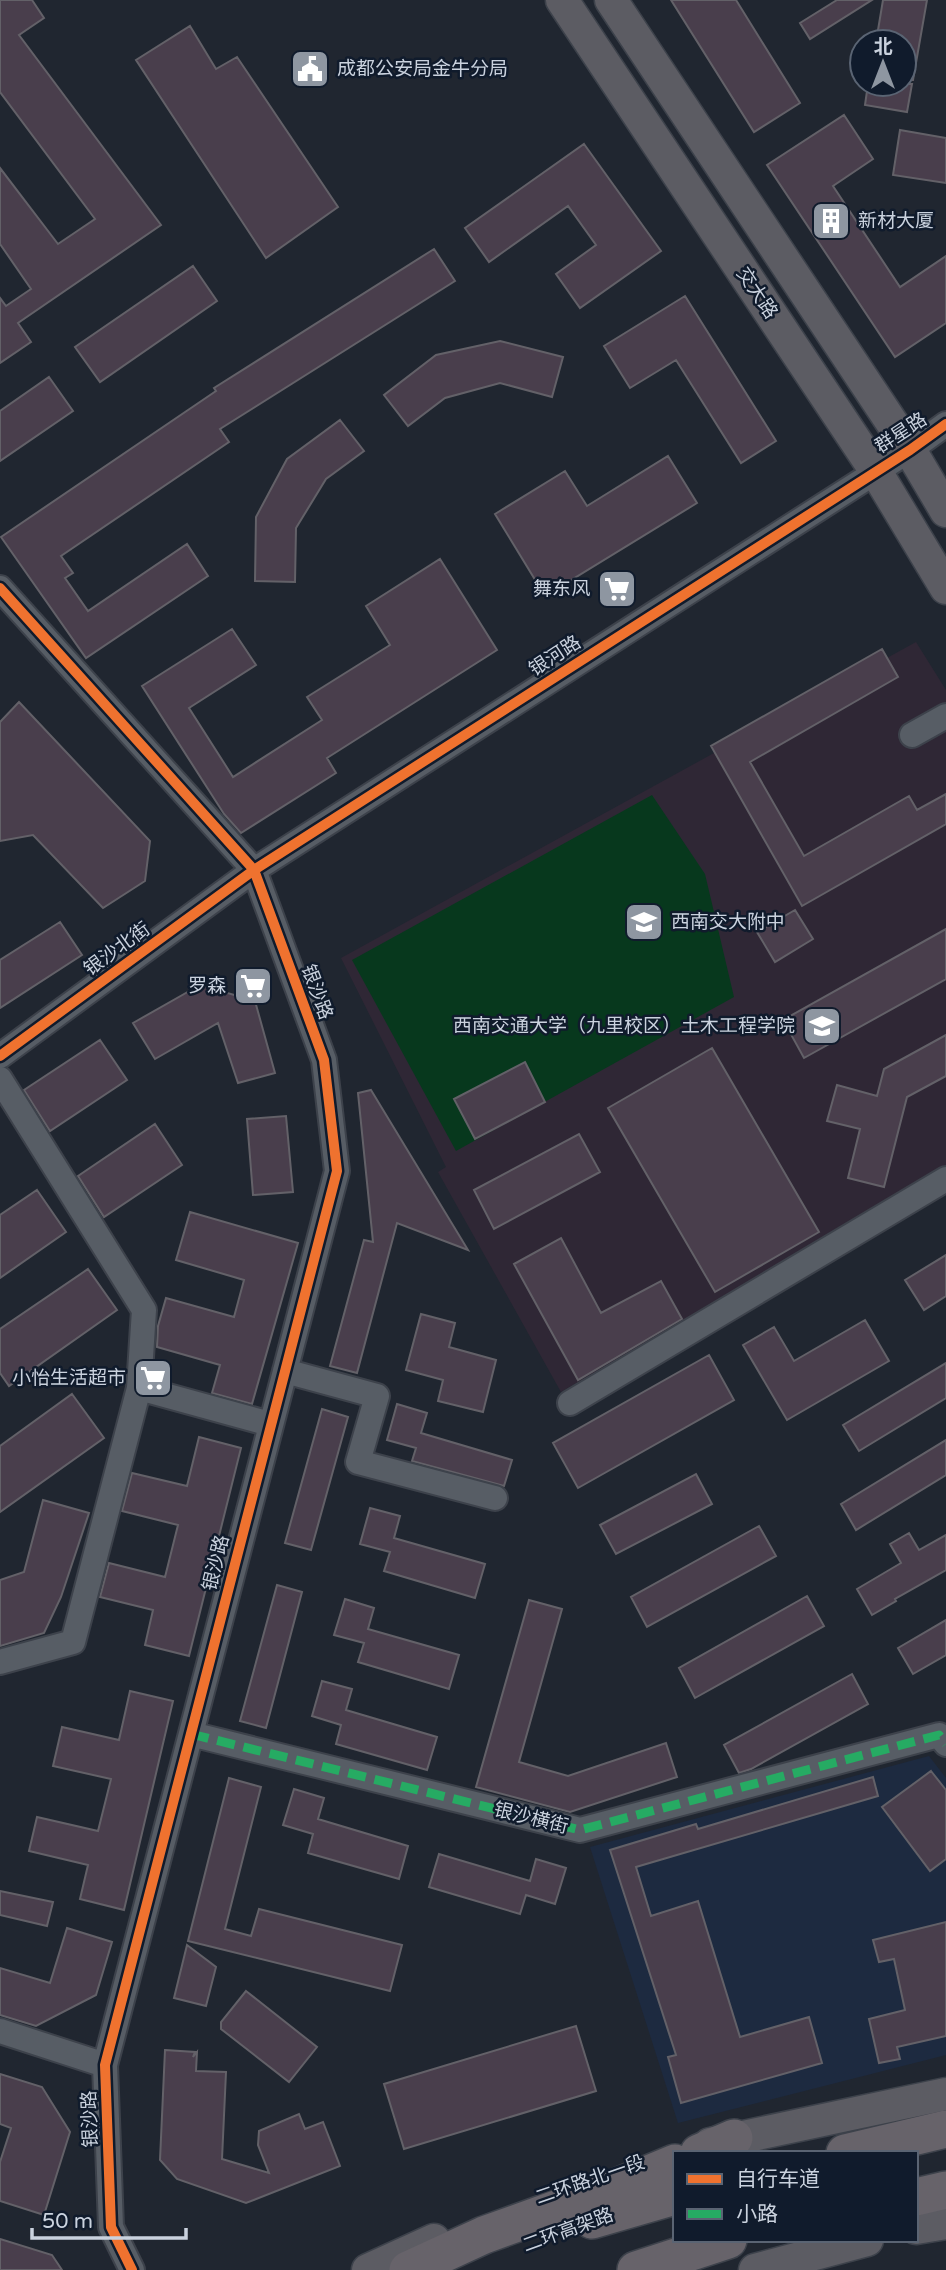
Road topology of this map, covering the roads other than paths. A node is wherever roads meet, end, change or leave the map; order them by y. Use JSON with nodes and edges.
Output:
{"nodes":[{"id":1,"x":562,"y":0,"type":"edge"},
{"id":2,"x":611,"y":0,"type":"edge"},
{"id":3,"x":946,"y":424,"type":"edge"},
{"id":4,"x":910,"y":450,"type":"junction"},
{"id":5,"x":875,"y":470,"type":"junction"},
{"id":6,"x":946,"y":511,"type":"edge"},
{"id":7,"x":0,"y":588,"type":"edge"},
{"id":8,"x":946,"y":589,"type":"edge"},
{"id":9,"x":946,"y":716,"type":"edge"},
{"id":10,"x":912,"y":735,"type":"dead end"},
{"id":11,"x":254,"y":870,"type":"junction"},
{"id":12,"x":0,"y":1056,"type":"edge"},
{"id":13,"x":0,"y":1079,"type":"edge"},
{"id":14,"x":946,"y":1179,"type":"edge"},
{"id":15,"x":285,"y":1371,"type":"junction"},
{"id":16,"x":139,"y":1388,"type":"junction"},
{"id":17,"x":570,"y":1403,"type":"dead end"},
{"id":18,"x":270,"y":1424,"type":"junction"},
{"id":19,"x":495,"y":1498,"type":"dead end"},
{"id":20,"x":0,"y":1662,"type":"edge"},
{"id":21,"x":191,"y":1734,"type":"junction"},
{"id":22,"x":946,"y":1744,"type":"edge"},
{"id":23,"x":0,"y":2031,"type":"edge"},
{"id":24,"x":105,"y":2065,"type":"junction"},
{"id":25,"x":946,"y":2094,"type":"edge"},
{"id":26,"x":946,"y":2129,"type":"edge"},
{"id":27,"x":734,"y":2138,"type":"junction"},
{"id":28,"x":680,"y":2151,"type":"edge"},
{"id":29,"x":704,"y":2151,"type":"edge"},
{"id":30,"x":853,"y":2151,"type":"edge"},
{"id":31,"x":673,"y":2153,"type":"edge"},
{"id":32,"x":673,"y":2164,"type":"edge"},
{"id":33,"x":946,"y":2190,"type":"edge"},
{"id":34,"x":673,"y":2197,"type":"edge"},
{"id":35,"x":918,"y":2197,"type":"edge"},
{"id":36,"x":946,"y":2223,"type":"edge"},
{"id":37,"x":918,"y":2228,"type":"edge"},
{"id":38,"x":722,"y":2242,"type":"edge"},
{"id":39,"x":860,"y":2242,"type":"edge"},
{"id":40,"x":775,"y":2267,"type":"edge"},
{"id":41,"x":132,"y":2270,"type":"edge"},
{"id":42,"x":368,"y":2270,"type":"edge"},
{"id":43,"x":408,"y":2270,"type":"edge"},
{"id":44,"x":464,"y":2270,"type":"edge"},
{"id":45,"x":636,"y":2270,"type":"edge"}],
"edges":[{"from":1,"to":5,"type":"main road","name":"交大路"},
{"from":2,"to":4,"type":"main road"},
{"from":3,"to":4,"type":"street","name":"群星路"},
{"from":4,"to":5,"type":"street","name":"群星路"},
{"from":4,"to":6,"type":"main road"},
{"from":5,"to":8,"type":"main road","name":"交大路"},
{"from":5,"to":11,"type":"street","name":"银河路"},
{"from":7,"to":11,"type":"street"},
{"from":9,"to":10,"type":"street"},
{"from":11,"to":12,"type":"street","name":"银沙北街"},
{"from":11,"to":15,"type":"street","name":"银沙路"},
{"from":13,"to":16,"type":"street"},
{"from":14,"to":17,"type":"street"},
{"from":15,"to":18,"type":"street","name":"银沙路"},
{"from":15,"to":19,"type":"street"},
{"from":16,"to":18,"type":"street"},
{"from":16,"to":20,"type":"street"},
{"from":18,"to":21,"type":"street","name":"银沙路"},
{"from":21,"to":22,"type":"street","name":"银沙横街"},
{"from":21,"to":24,"type":"street","name":"银沙路"},
{"from":23,"to":24,"type":"street"},
{"from":24,"to":41,"type":"street","name":"银沙路"},
{"from":25,"to":27,"type":"main road","name":"二环路北一段"},
{"from":26,"to":30,"type":"highway"},
{"from":27,"to":28,"type":"main road","name":"二环路北一段"},
{"from":27,"to":29,"type":"highway"},
{"from":31,"to":42,"type":"main road","name":"二环路北一段"},
{"from":32,"to":43,"type":"highway"},
{"from":33,"to":35,"type":"highway"},
{"from":34,"to":44,"type":"highway","name":"二环高架路"},
{"from":36,"to":37,"type":"main road"},
{"from":38,"to":45,"type":"highway"},
{"from":39,"to":40,"type":"main road"}]}
